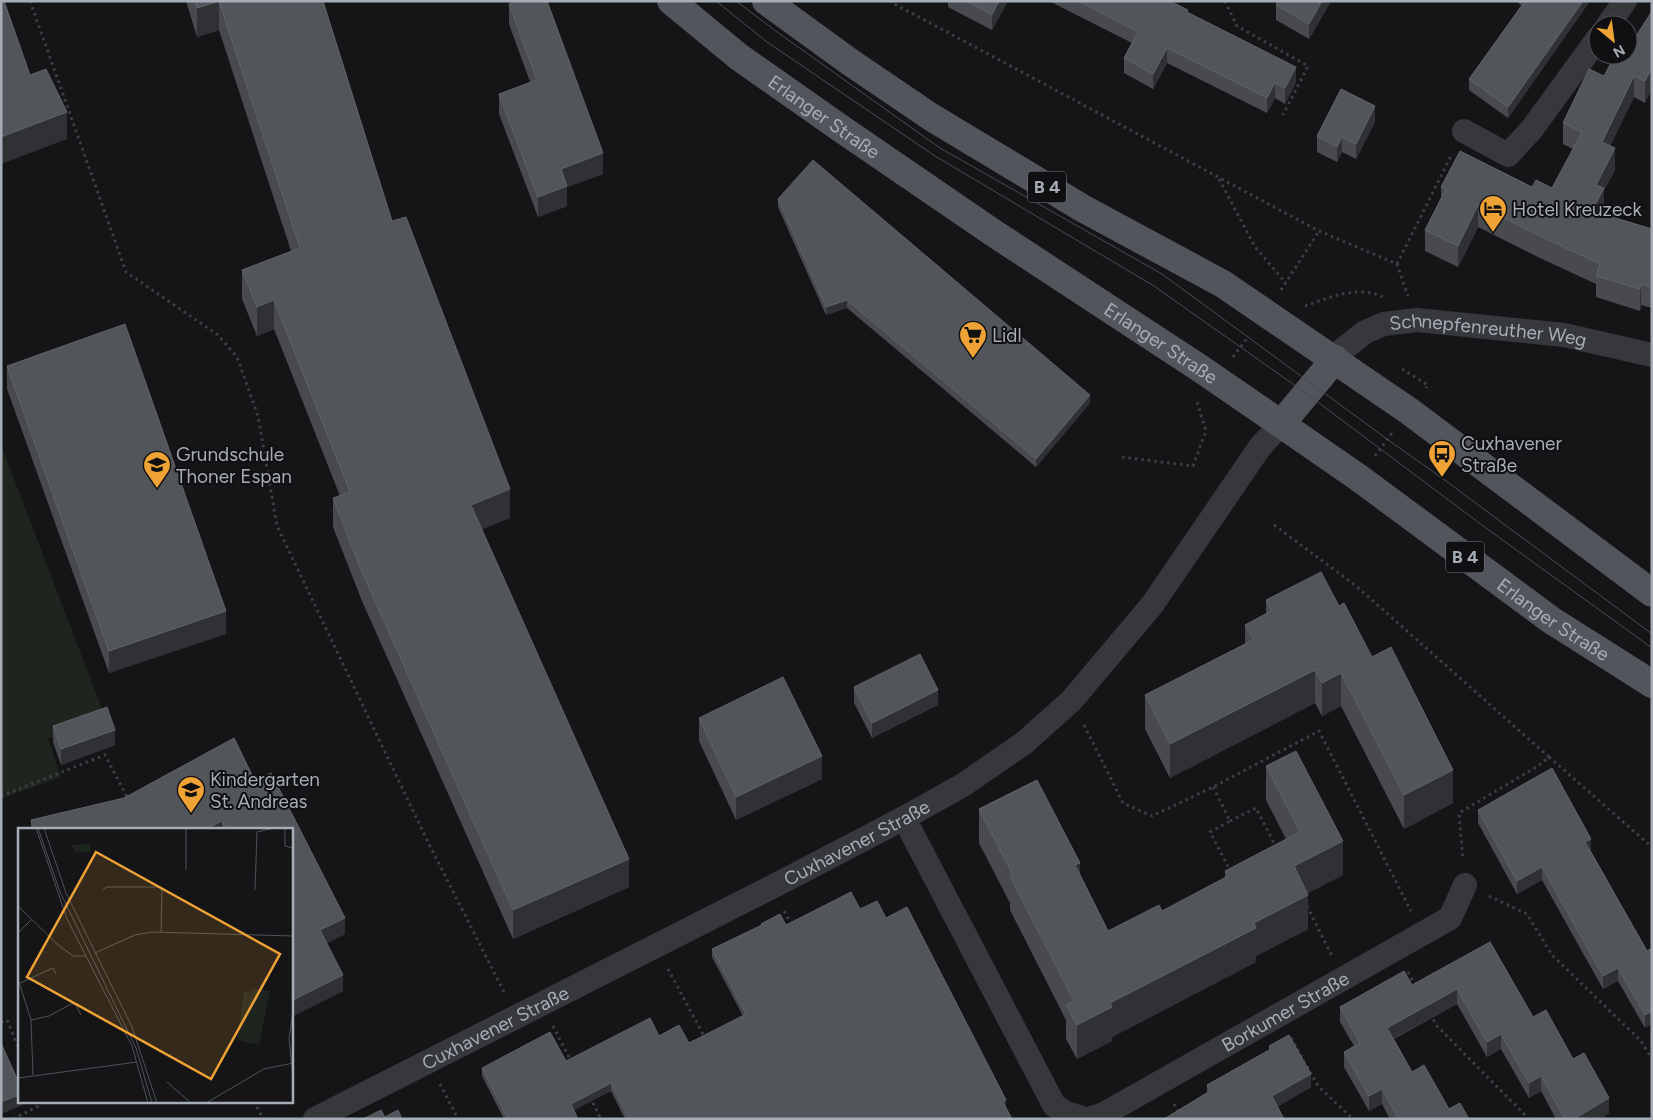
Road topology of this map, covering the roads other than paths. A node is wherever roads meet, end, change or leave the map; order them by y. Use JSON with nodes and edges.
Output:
{"nodes":[{"id":1,"x":672,"y":1,"type":"edge"},
{"id":2,"x":766,"y":1,"type":"edge"},
{"id":3,"x":1625,"y":1,"type":"edge"},
{"id":4,"x":1615,"y":15,"type":"edge"},
{"id":5,"x":1588,"y":52,"type":"edge"},
{"id":6,"x":1464,"y":131,"type":"road end"},
{"id":7,"x":1652,"y":355,"type":"edge"},
{"id":8,"x":1335,"y":359,"type":"junction"},
{"id":9,"x":1282,"y":424,"type":"junction"},
{"id":10,"x":1652,"y":593,"type":"edge"},
{"id":11,"x":1652,"y":684,"type":"edge"},
{"id":12,"x":904,"y":818,"type":"junction"},
{"id":13,"x":1465,"y":885,"type":"road end"},
{"id":14,"x":315,"y":1119,"type":"edge"},
{"id":15,"x":1087,"y":1119,"type":"edge"}],
"edges":[{"from":1,"to":9,"type":"main road","name":"Erlanger Straße","number":"B 4"},
{"from":2,"to":8,"type":"main road","number":"B 4"},
{"from":3,"to":4,"type":"street"},
{"from":5,"to":6,"type":"street"},
{"from":7,"to":8,"type":"street","name":"Schnepfenreuther Weg"},
{"from":8,"to":9,"type":"main road"},
{"from":8,"to":10,"type":"main road","number":"B 4"},
{"from":9,"to":11,"type":"main road","name":"Erlanger Straße","number":"B 4"},
{"from":9,"to":12,"type":"street","name":"Cuxhavener Straße"},
{"from":12,"to":14,"type":"street","name":"Cuxhavener Straße"},
{"from":12,"to":15,"type":"street","name":"Borkumer Straße"},
{"from":13,"to":15,"type":"street","name":"Borkumer Straße"}]}
